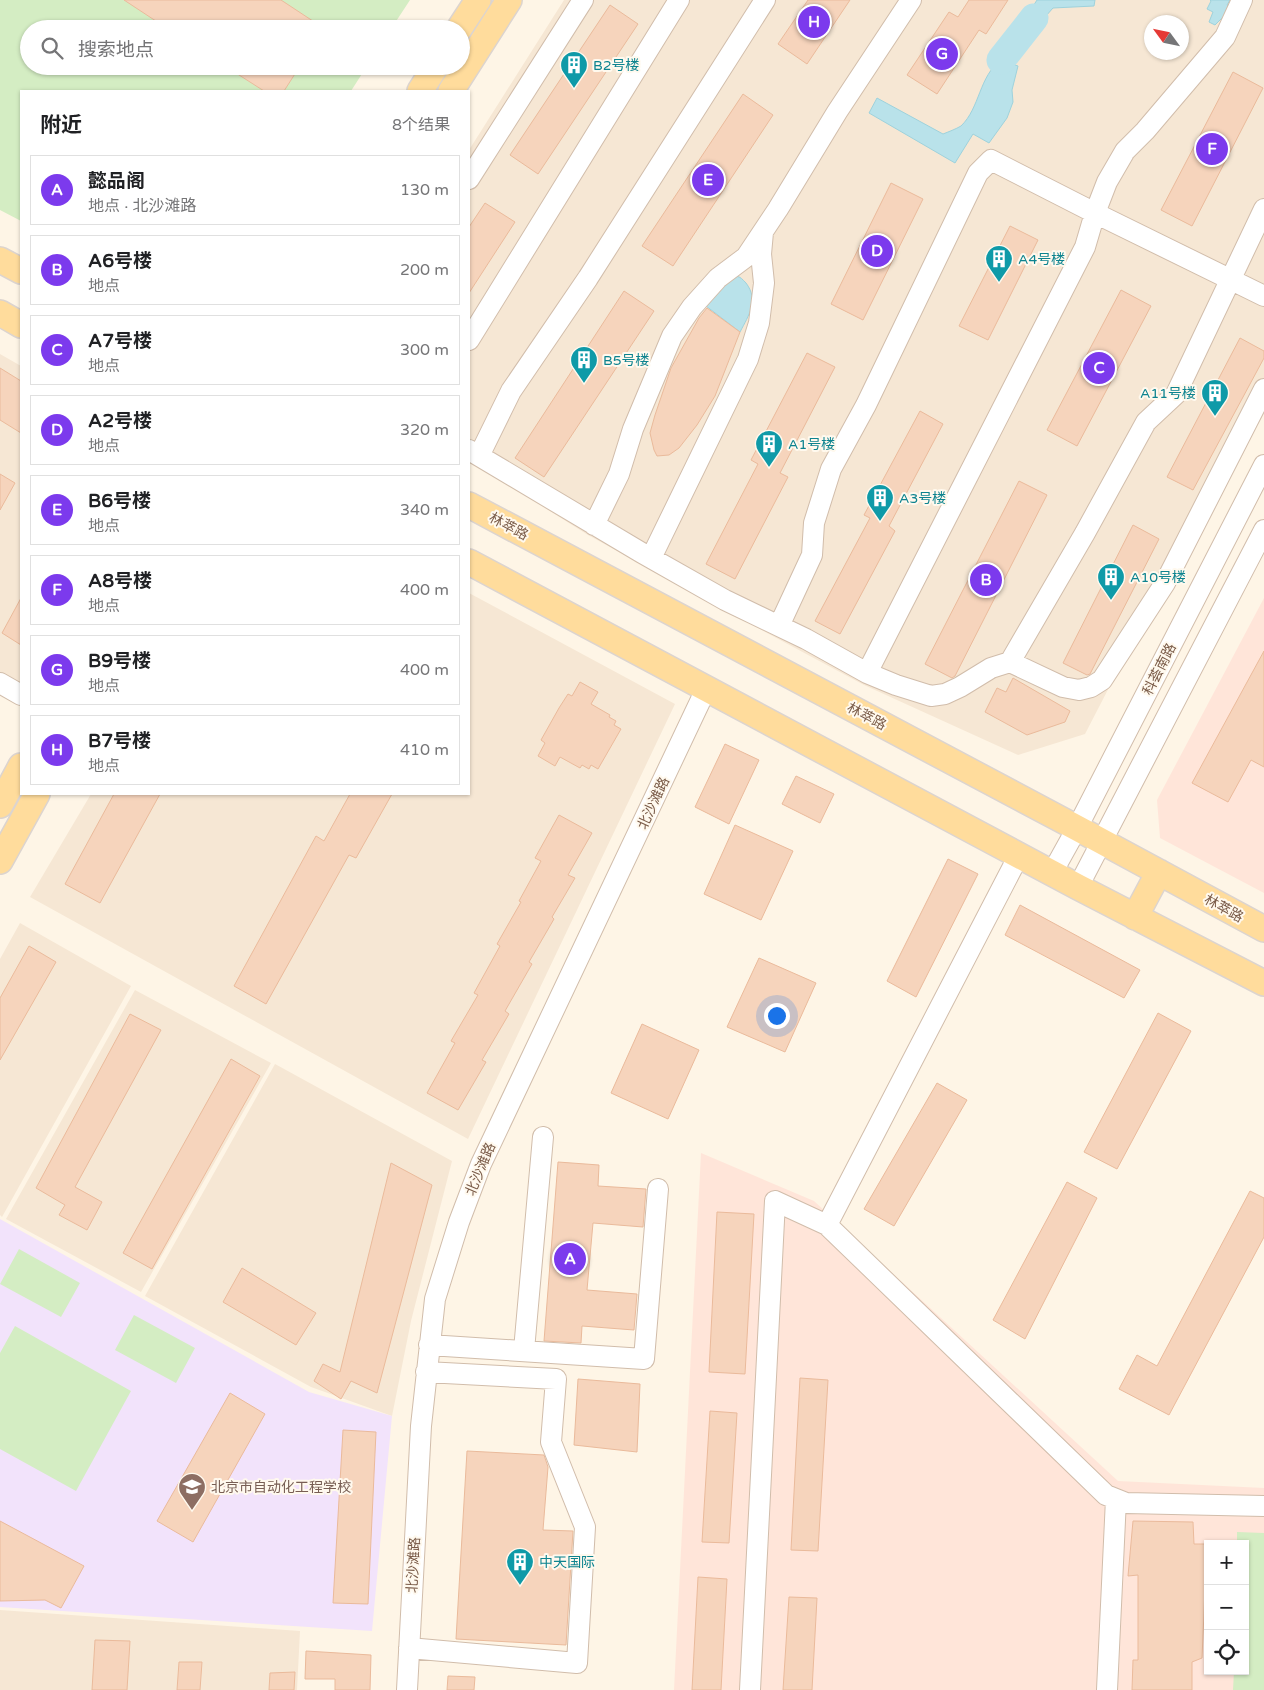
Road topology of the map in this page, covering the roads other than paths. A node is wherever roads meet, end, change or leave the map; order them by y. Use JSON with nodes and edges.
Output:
{"nodes":[{"id":1,"x":478,"y":0,"type":"edge"},
{"id":2,"x":508,"y":0,"type":"edge"},
{"id":3,"x":583,"y":0,"type":"edge"},
{"id":4,"x":679,"y":0,"type":"edge"},
{"id":5,"x":765,"y":0,"type":"edge"},
{"id":6,"x":910,"y":0,"type":"edge"},
{"id":7,"x":1242,"y":0,"type":"edge"},
{"id":8,"x":466,"y":20,"type":"edge"},
{"id":9,"x":470,"y":61,"type":"edge"},
{"id":10,"x":430,"y":75,"type":"edge"},
{"id":11,"x":461,"y":75,"type":"edge"},
{"id":12,"x":421,"y":90,"type":"edge"},
{"id":13,"x":452,"y":90,"type":"edge"},
{"id":14,"x":470,"y":177,"type":"edge"},
{"id":15,"x":1264,"y":209,"type":"edge"},
{"id":16,"x":1095,"y":213,"type":"junction"},
{"id":17,"x":763,"y":231,"type":"junction"},
{"id":18,"x":0,"y":260,"type":"edge"},
{"id":19,"x":20,"y":270,"type":"edge"},
{"id":20,"x":1264,"y":296,"type":"edge"},
{"id":21,"x":0,"y":313,"type":"edge"},
{"id":22,"x":20,"y":324,"type":"edge"},
{"id":23,"x":470,"y":338,"type":"edge"},
{"id":24,"x":1264,"y":389,"type":"edge"},
{"id":25,"x":474,"y":453,"type":"edge"},
{"id":26,"x":1264,"y":464,"type":"edge"},
{"id":27,"x":470,"y":506,"type":"edge"},
{"id":28,"x":594,"y":525,"type":"junction"},
{"id":29,"x":1264,"y":530,"type":"edge"},
{"id":30,"x":651,"y":558,"type":"junction"},
{"id":31,"x":470,"y":563,"type":"edge"},
{"id":32,"x":779,"y":626,"type":"junction"},
{"id":33,"x":1010,"y":662,"type":"junction"},
{"id":34,"x":867,"y":673,"type":"junction"},
{"id":35,"x":0,"y":683,"type":"edge"},
{"id":36,"x":706,"y":689,"type":"junction"},
{"id":37,"x":20,"y":694,"type":"edge"},
{"id":38,"x":20,"y":768,"type":"edge"},
{"id":39,"x":36,"y":795,"type":"edge"},
{"id":40,"x":0,"y":806,"type":"edge"},
{"id":41,"x":1077,"y":828,"type":"junction"},
{"id":42,"x":1103,"y":842,"type":"junction"},
{"id":43,"x":1019,"y":855,"type":"junction"},
{"id":44,"x":0,"y":861,"type":"edge"},
{"id":45,"x":1159,"y":872,"type":"junction"},
{"id":46,"x":1052,"y":873,"type":"junction"},
{"id":47,"x":1078,"y":887,"type":"junction"},
{"id":48,"x":1135,"y":916,"type":"junction"},
{"id":49,"x":1264,"y":930,"type":"edge"},
{"id":50,"x":1264,"y":983,"type":"edge"},
{"id":51,"x":543,"y":1137,"type":"dead end"},
{"id":52,"x":658,"y":1189,"type":"dead end"},
{"id":53,"x":827,"y":1225,"type":"junction"},
{"id":54,"x":429,"y":1345,"type":"junction"},
{"id":55,"x":524,"y":1350,"type":"junction"},
{"id":56,"x":426,"y":1372,"type":"junction"},
{"id":57,"x":1116,"y":1498,"type":"junction"},
{"id":58,"x":1264,"y":1506,"type":"edge"},
{"id":59,"x":409,"y":1648,"type":"junction"},
{"id":60,"x":407,"y":1690,"type":"edge"},
{"id":61,"x":750,"y":1690,"type":"edge"},
{"id":62,"x":1107,"y":1690,"type":"edge"}],
"edges":[{"from":1,"to":8,"type":"main road"},
{"from":2,"to":9,"type":"main road"},
{"from":3,"to":14,"type":"street"},
{"from":4,"to":23,"type":"street"},
{"from":5,"to":25,"type":"street"},
{"from":6,"to":17,"type":"street"},
{"from":7,"to":16,"type":"street"},
{"from":10,"to":12,"type":"main road"},
{"from":11,"to":13,"type":"main road"},
{"from":15,"to":33,"type":"street"},
{"from":16,"to":20,"type":"street"},
{"from":16,"to":32,"type":"street"},
{"from":16,"to":34,"type":"street"},
{"from":17,"to":28,"type":"street"},
{"from":17,"to":30,"type":"street"},
{"from":18,"to":19,"type":"main road"},
{"from":21,"to":22,"type":"main road"},
{"from":24,"to":33,"type":"street"},
{"from":25,"to":28,"type":"street"},
{"from":26,"to":41,"type":"street","name":"科荟南路"},
{"from":27,"to":41,"type":"main road","name":"林萃路"},
{"from":28,"to":30,"type":"street"},
{"from":29,"to":42,"type":"street"},
{"from":30,"to":32,"type":"street"},
{"from":31,"to":36,"type":"main road"},
{"from":32,"to":34,"type":"street"},
{"from":33,"to":34,"type":"street"},
{"from":35,"to":37,"type":"street"},
{"from":36,"to":43,"type":"main road"},
{"from":36,"to":54,"type":"street","name":"北沙滩路"},
{"from":38,"to":40,"type":"main road"},
{"from":39,"to":44,"type":"main road"},
{"from":41,"to":42,"type":"main road","name":"林萃路"},
{"from":41,"to":46,"type":"street","name":"科荟南路"},
{"from":42,"to":45,"type":"main road","name":"林萃路"},
{"from":42,"to":47,"type":"street"},
{"from":43,"to":46,"type":"main road"},
{"from":43,"to":53,"type":"street"},
{"from":45,"to":48,"type":"main road"},
{"from":45,"to":49,"type":"main road","name":"林萃路"},
{"from":46,"to":47,"type":"main road"},
{"from":47,"to":48,"type":"main road"},
{"from":48,"to":50,"type":"main road"},
{"from":51,"to":55,"type":"street"},
{"from":52,"to":55,"type":"street"},
{"from":53,"to":57,"type":"street"},
{"from":53,"to":61,"type":"street"},
{"from":54,"to":55,"type":"street"},
{"from":54,"to":56,"type":"street","name":"北沙滩路"},
{"from":56,"to":59,"type":"street","name":"北沙滩路"},
{"from":56,"to":59,"type":"street"},
{"from":57,"to":58,"type":"street"},
{"from":57,"to":62,"type":"street"},
{"from":59,"to":60,"type":"street","name":"北沙滩路"}]}
